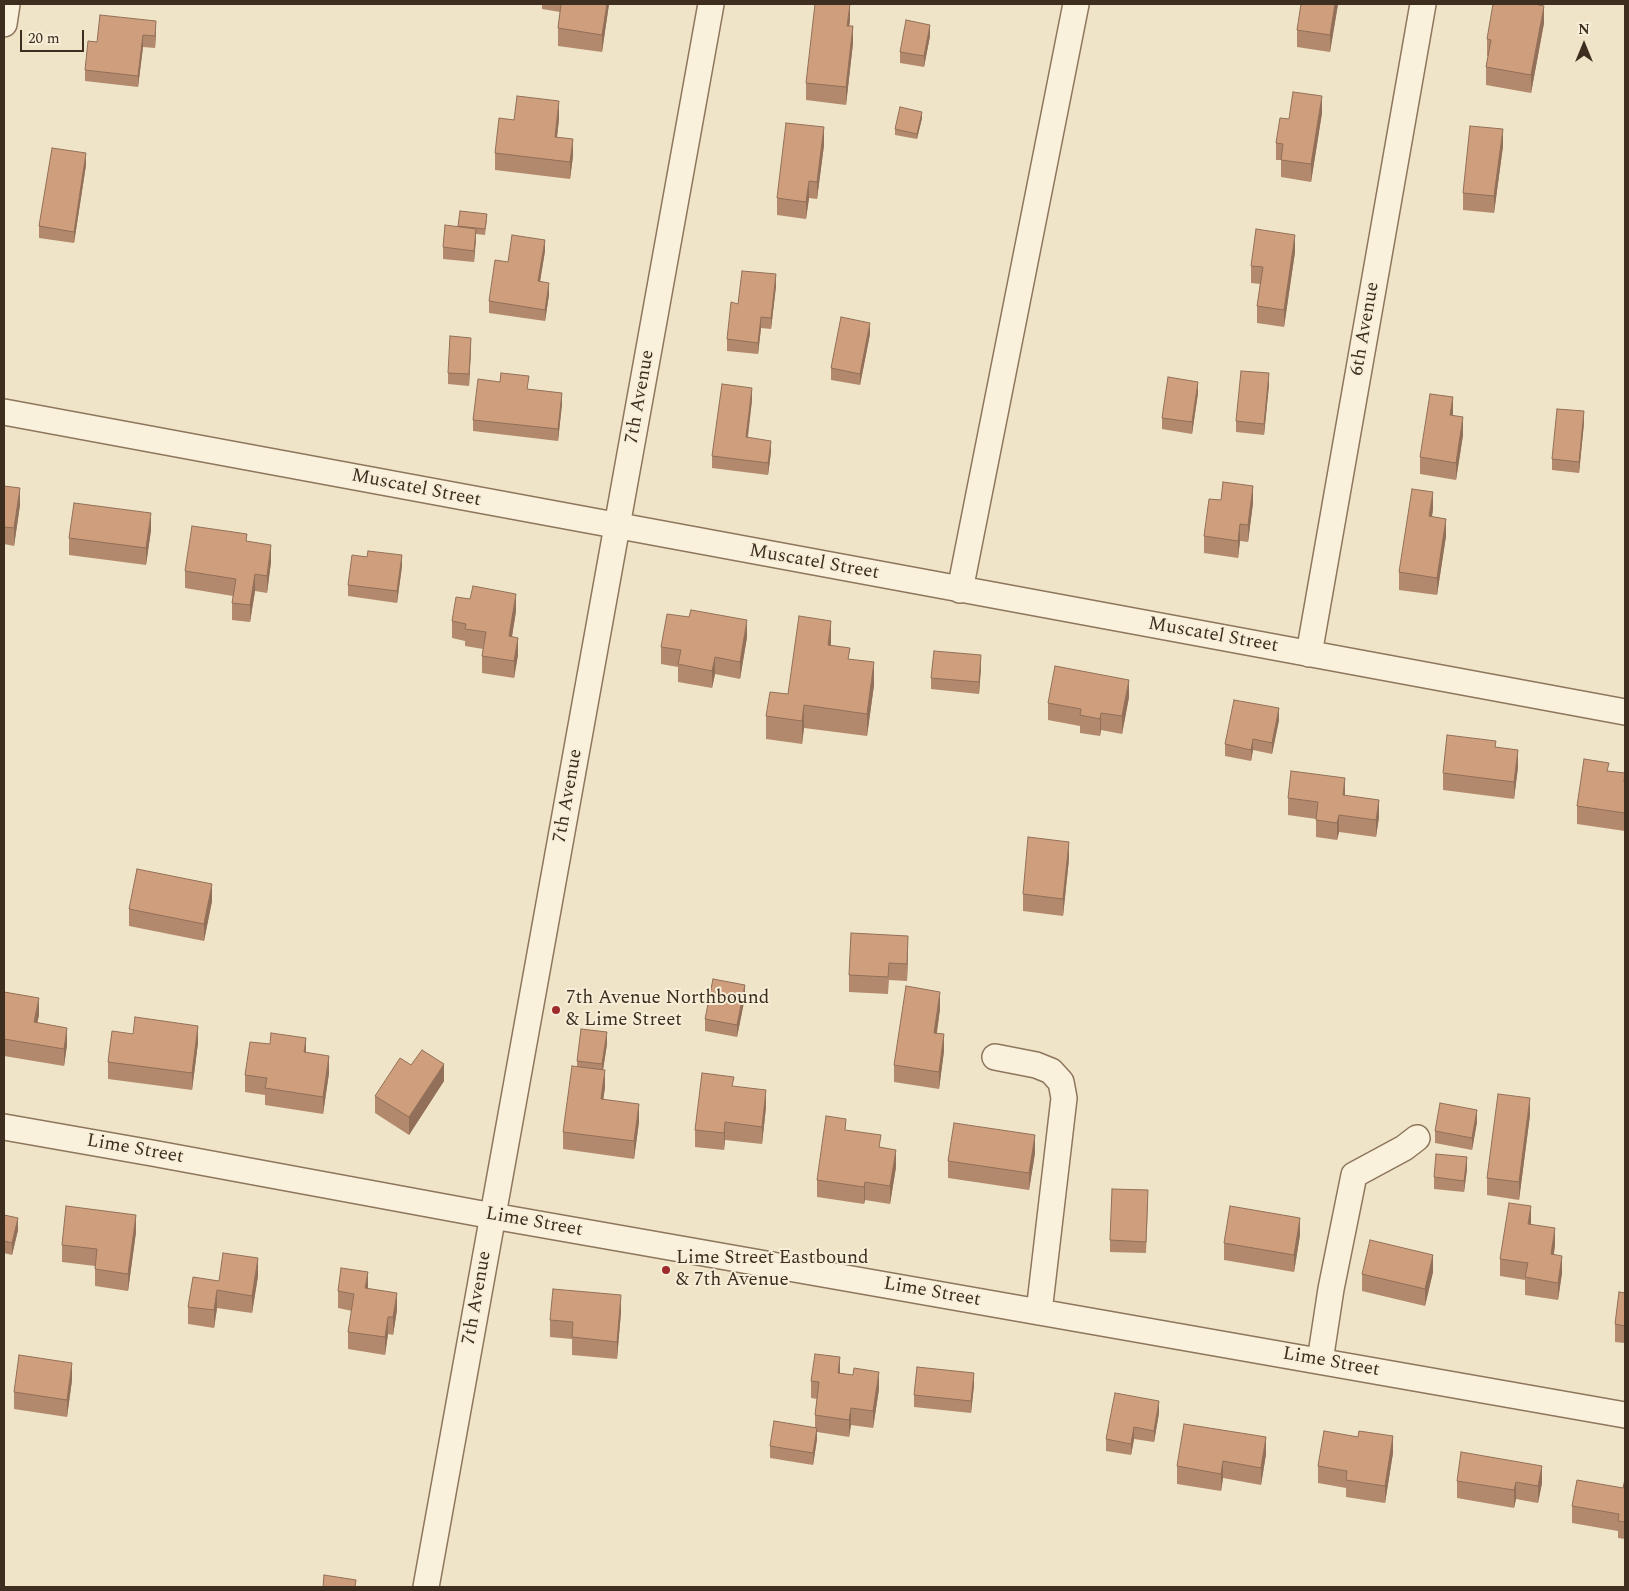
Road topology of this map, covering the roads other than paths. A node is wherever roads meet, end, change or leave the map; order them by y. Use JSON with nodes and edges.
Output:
{"nodes":[{"id":1,"x":7,"y":4,"type":"edge"},
{"id":2,"x":711,"y":4,"type":"edge"},
{"id":3,"x":1076,"y":4,"type":"edge"},
{"id":4,"x":1423,"y":4,"type":"edge"},
{"id":5,"x":4,"y":24,"type":"edge"},
{"id":6,"x":4,"y":412,"type":"edge"},
{"id":7,"x":618,"y":527,"type":"junction"},
{"id":8,"x":960,"y":590,"type":"junction"},
{"id":9,"x":1309,"y":654,"type":"junction"},
{"id":10,"x":1625,"y":712,"type":"edge"},
{"id":11,"x":995,"y":1057,"type":"dead end"},
{"id":12,"x":4,"y":1127,"type":"edge"},
{"id":13,"x":1417,"y":1138,"type":"dead end"},
{"id":14,"x":493,"y":1216,"type":"junction"},
{"id":15,"x":1038,"y":1312,"type":"junction"},
{"id":16,"x":1320,"y":1361,"type":"junction"},
{"id":17,"x":1625,"y":1415,"type":"edge"},
{"id":18,"x":426,"y":1587,"type":"edge"}],
"edges":[{"from":1,"to":5,"type":"street"},
{"from":2,"to":7,"type":"street","name":"7th Avenue"},
{"from":3,"to":8,"type":"street"},
{"from":4,"to":9,"type":"street","name":"6th Avenue"},
{"from":6,"to":7,"type":"street","name":"Muscatel Street"},
{"from":7,"to":8,"type":"street","name":"Muscatel Street"},
{"from":7,"to":14,"type":"street","name":"7th Avenue"},
{"from":8,"to":9,"type":"street","name":"Muscatel Street"},
{"from":9,"to":10,"type":"street","name":"Muscatel Street"},
{"from":11,"to":15,"type":"street"},
{"from":12,"to":14,"type":"street","name":"Lime Street"},
{"from":13,"to":16,"type":"street"},
{"from":14,"to":15,"type":"street","name":"Lime Street"},
{"from":14,"to":18,"type":"street","name":"7th Avenue"},
{"from":15,"to":16,"type":"street","name":"Lime Street"},
{"from":16,"to":17,"type":"street","name":"Lime Street"}]}
